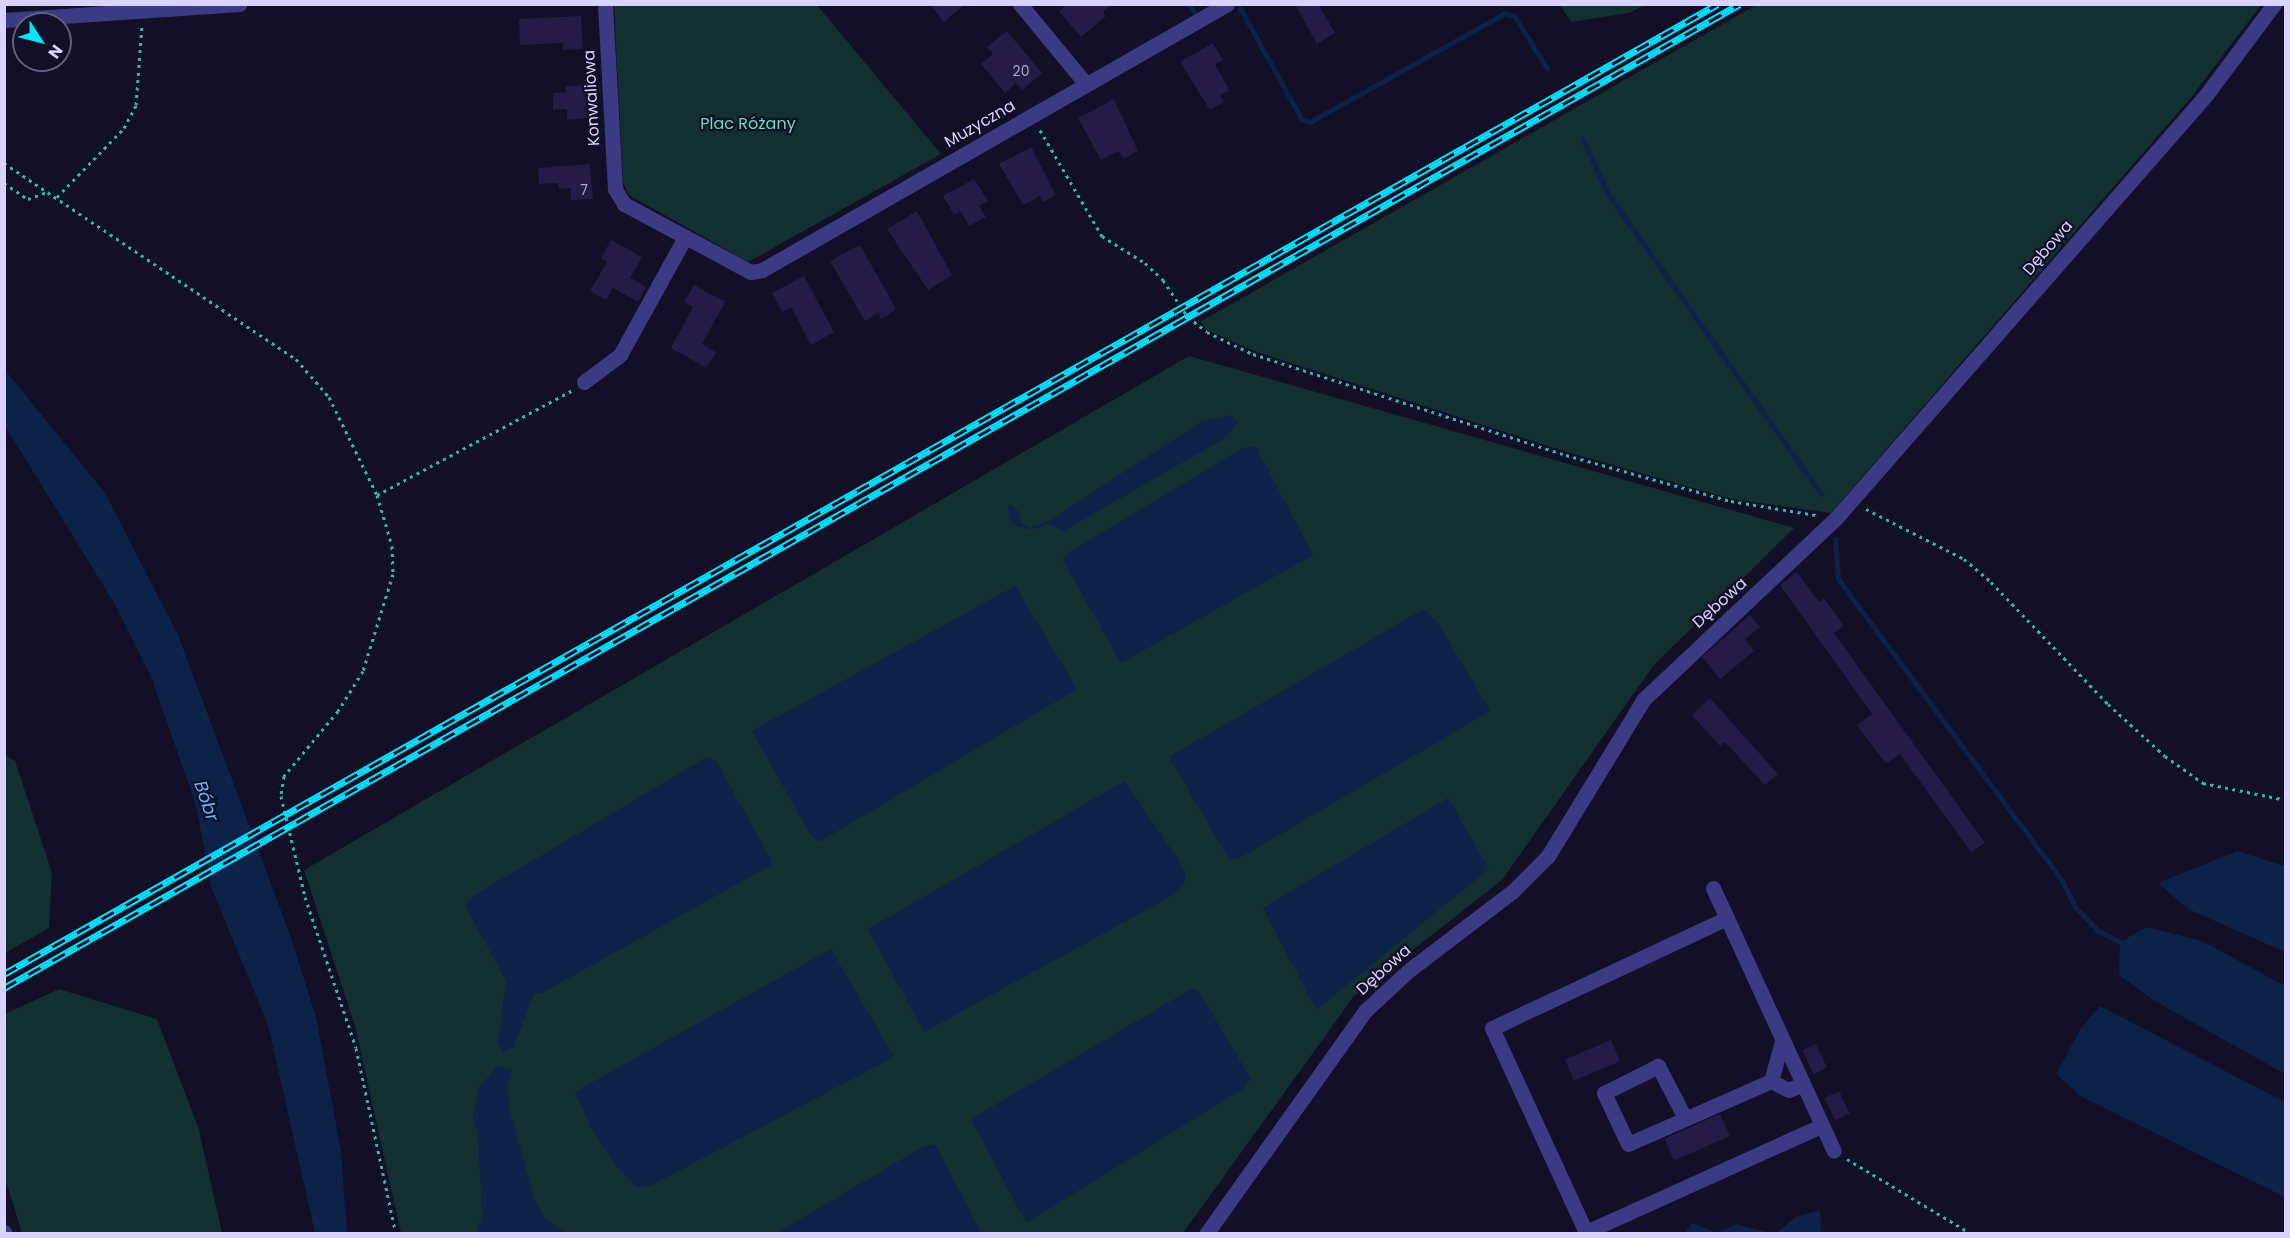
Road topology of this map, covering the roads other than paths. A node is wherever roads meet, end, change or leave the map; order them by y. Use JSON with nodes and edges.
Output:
{"nodes":[{"id":1,"x":239,"y":4,"type":"edge"},
{"id":2,"x":605,"y":4,"type":"edge"},
{"id":3,"x":1020,"y":4,"type":"edge"},
{"id":4,"x":1227,"y":4,"type":"edge"},
{"id":5,"x":2274,"y":4,"type":"edge"},
{"id":6,"x":140,"y":8,"type":"edge"},
{"id":7,"x":4,"y":20,"type":"edge"},
{"id":8,"x":1086,"y":84,"type":"junction"},
{"id":9,"x":684,"y":239,"type":"junction"},
{"id":10,"x":584,"y":382,"type":"road end"},
{"id":11,"x":1713,"y":888,"type":"dead end"},
{"id":12,"x":1727,"y":918,"type":"junction"},
{"id":13,"x":1782,"y":1041,"type":"junction"},
{"id":14,"x":1771,"y":1081,"type":"junction"},
{"id":15,"x":1802,"y":1084,"type":"junction"},
{"id":16,"x":1685,"y":1118,"type":"junction"},
{"id":17,"x":1821,"y":1126,"type":"junction"},
{"id":18,"x":1834,"y":1150,"type":"road end"},
{"id":19,"x":1206,"y":1233,"type":"edge"}],
"edges":[{"from":1,"to":6,"type":"street"},
{"from":2,"to":9,"type":"street","name":"Konwaliowa"},
{"from":3,"to":8,"type":"street"},
{"from":4,"to":8,"type":"street","name":"Muzyczna"},
{"from":5,"to":19,"type":"street","name":"Dębowa"},
{"from":6,"to":7,"type":"street"},
{"from":8,"to":9,"type":"street","name":"Muzyczna"},
{"from":9,"to":10,"type":"street"},
{"from":11,"to":12,"type":"street"},
{"from":12,"to":13,"type":"street"},
{"from":12,"to":17,"type":"street"},
{"from":13,"to":14,"type":"street"},
{"from":13,"to":15,"type":"street"},
{"from":14,"to":15,"type":"street"},
{"from":14,"to":16,"type":"street"},
{"from":15,"to":17,"type":"street"},
{"from":16,"to":16,"type":"street"},
{"from":17,"to":18,"type":"street"}]}
